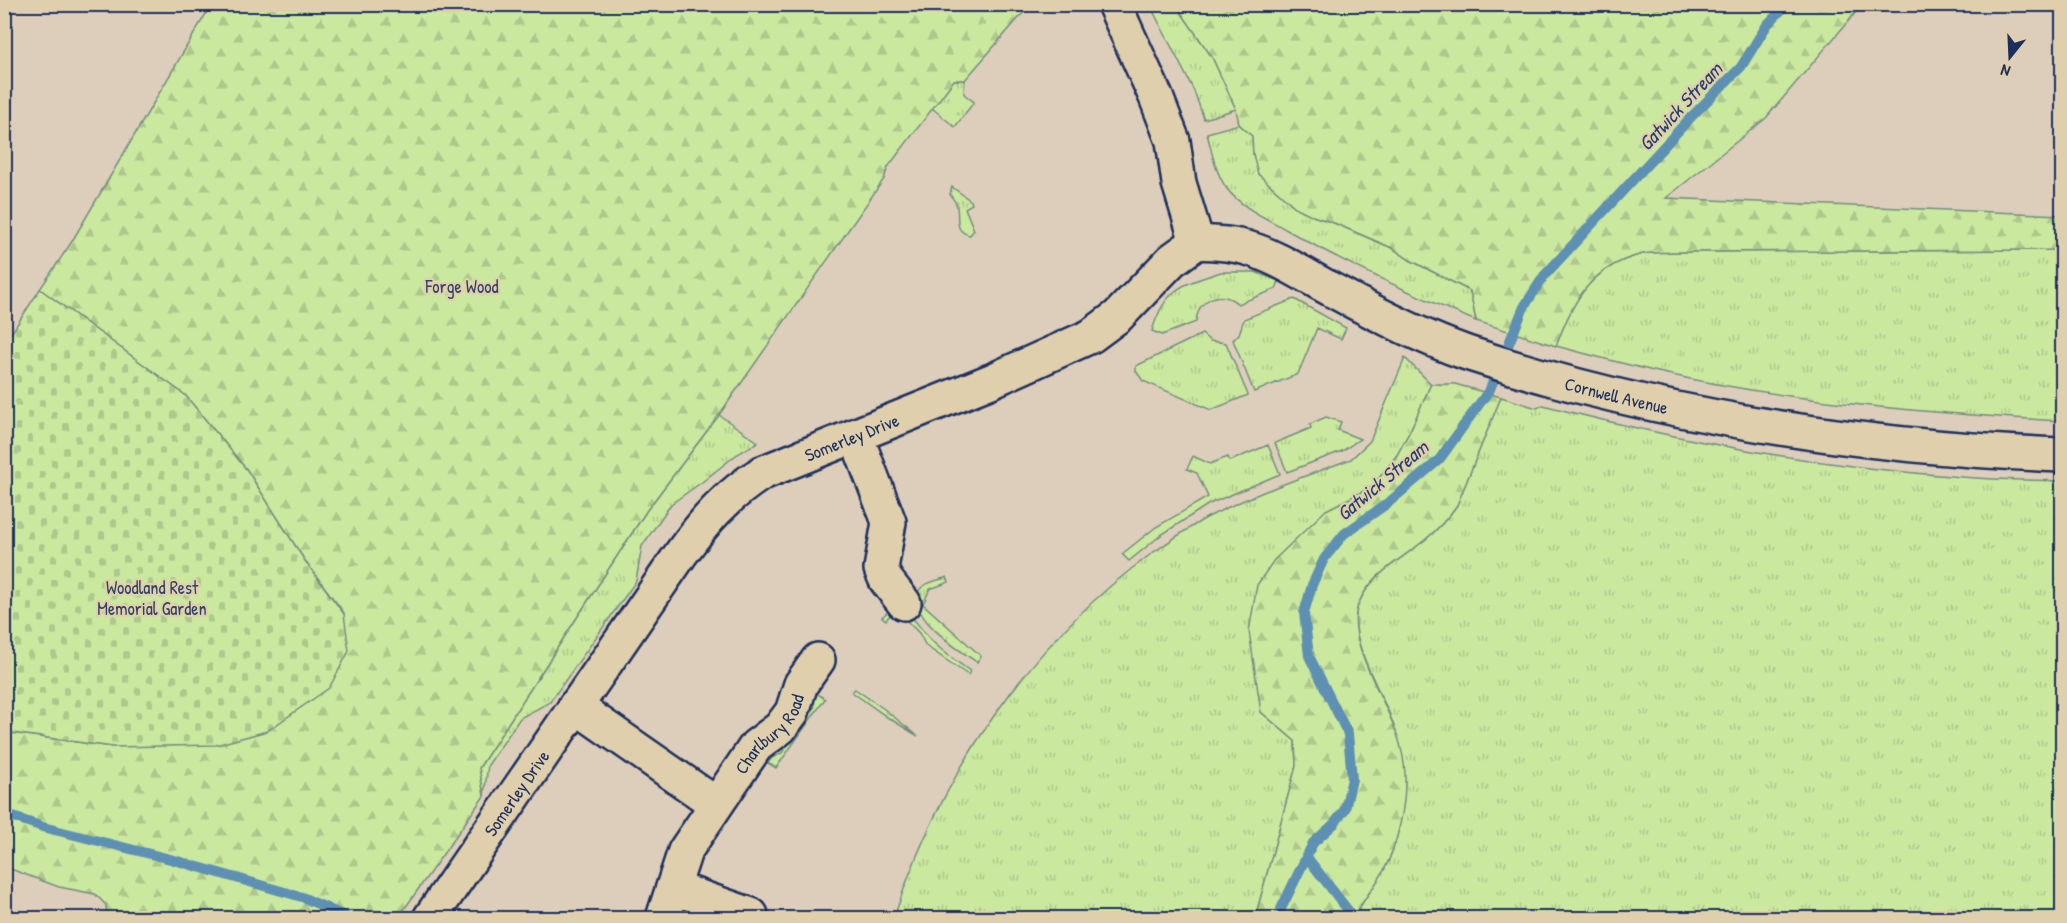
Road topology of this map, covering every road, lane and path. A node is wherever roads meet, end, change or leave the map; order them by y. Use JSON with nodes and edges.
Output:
{"nodes":[{"id":1,"x":1114,"y":4,"type":"edge"},
{"id":2,"x":1197,"y":242,"type":"junction"},
{"id":3,"x":856,"y":436,"type":"junction"},
{"id":4,"x":2062,"y":455,"type":"edge"},
{"id":5,"x":904,"y":603,"type":"dead end"},
{"id":6,"x":818,"y":660,"type":"dead end"},
{"id":7,"x":575,"y":706,"type":"junction"},
{"id":8,"x":716,"y":804,"type":"junction"},
{"id":9,"x":674,"y":888,"type":"junction"},
{"id":10,"x":752,"y":915,"type":"dead end"},
{"id":11,"x":430,"y":918,"type":"edge"},
{"id":12,"x":663,"y":918,"type":"edge"}],
"edges":[{"from":1,"to":2,"type":"street"},
{"from":2,"to":3,"type":"street","name":"Somerley Drive"},
{"from":2,"to":4,"type":"street","name":"Cornwell Avenue"},
{"from":3,"to":5,"type":"street"},
{"from":3,"to":7,"type":"street","name":"Somerley Drive"},
{"from":6,"to":8,"type":"street","name":"Charlbury Road"},
{"from":7,"to":8,"type":"street"},
{"from":7,"to":11,"type":"street","name":"Somerley Drive"},
{"from":8,"to":9,"type":"street","name":"Charlbury Road"},
{"from":9,"to":10,"type":"street"},
{"from":9,"to":12,"type":"street","name":"Charlbury Road"}]}
